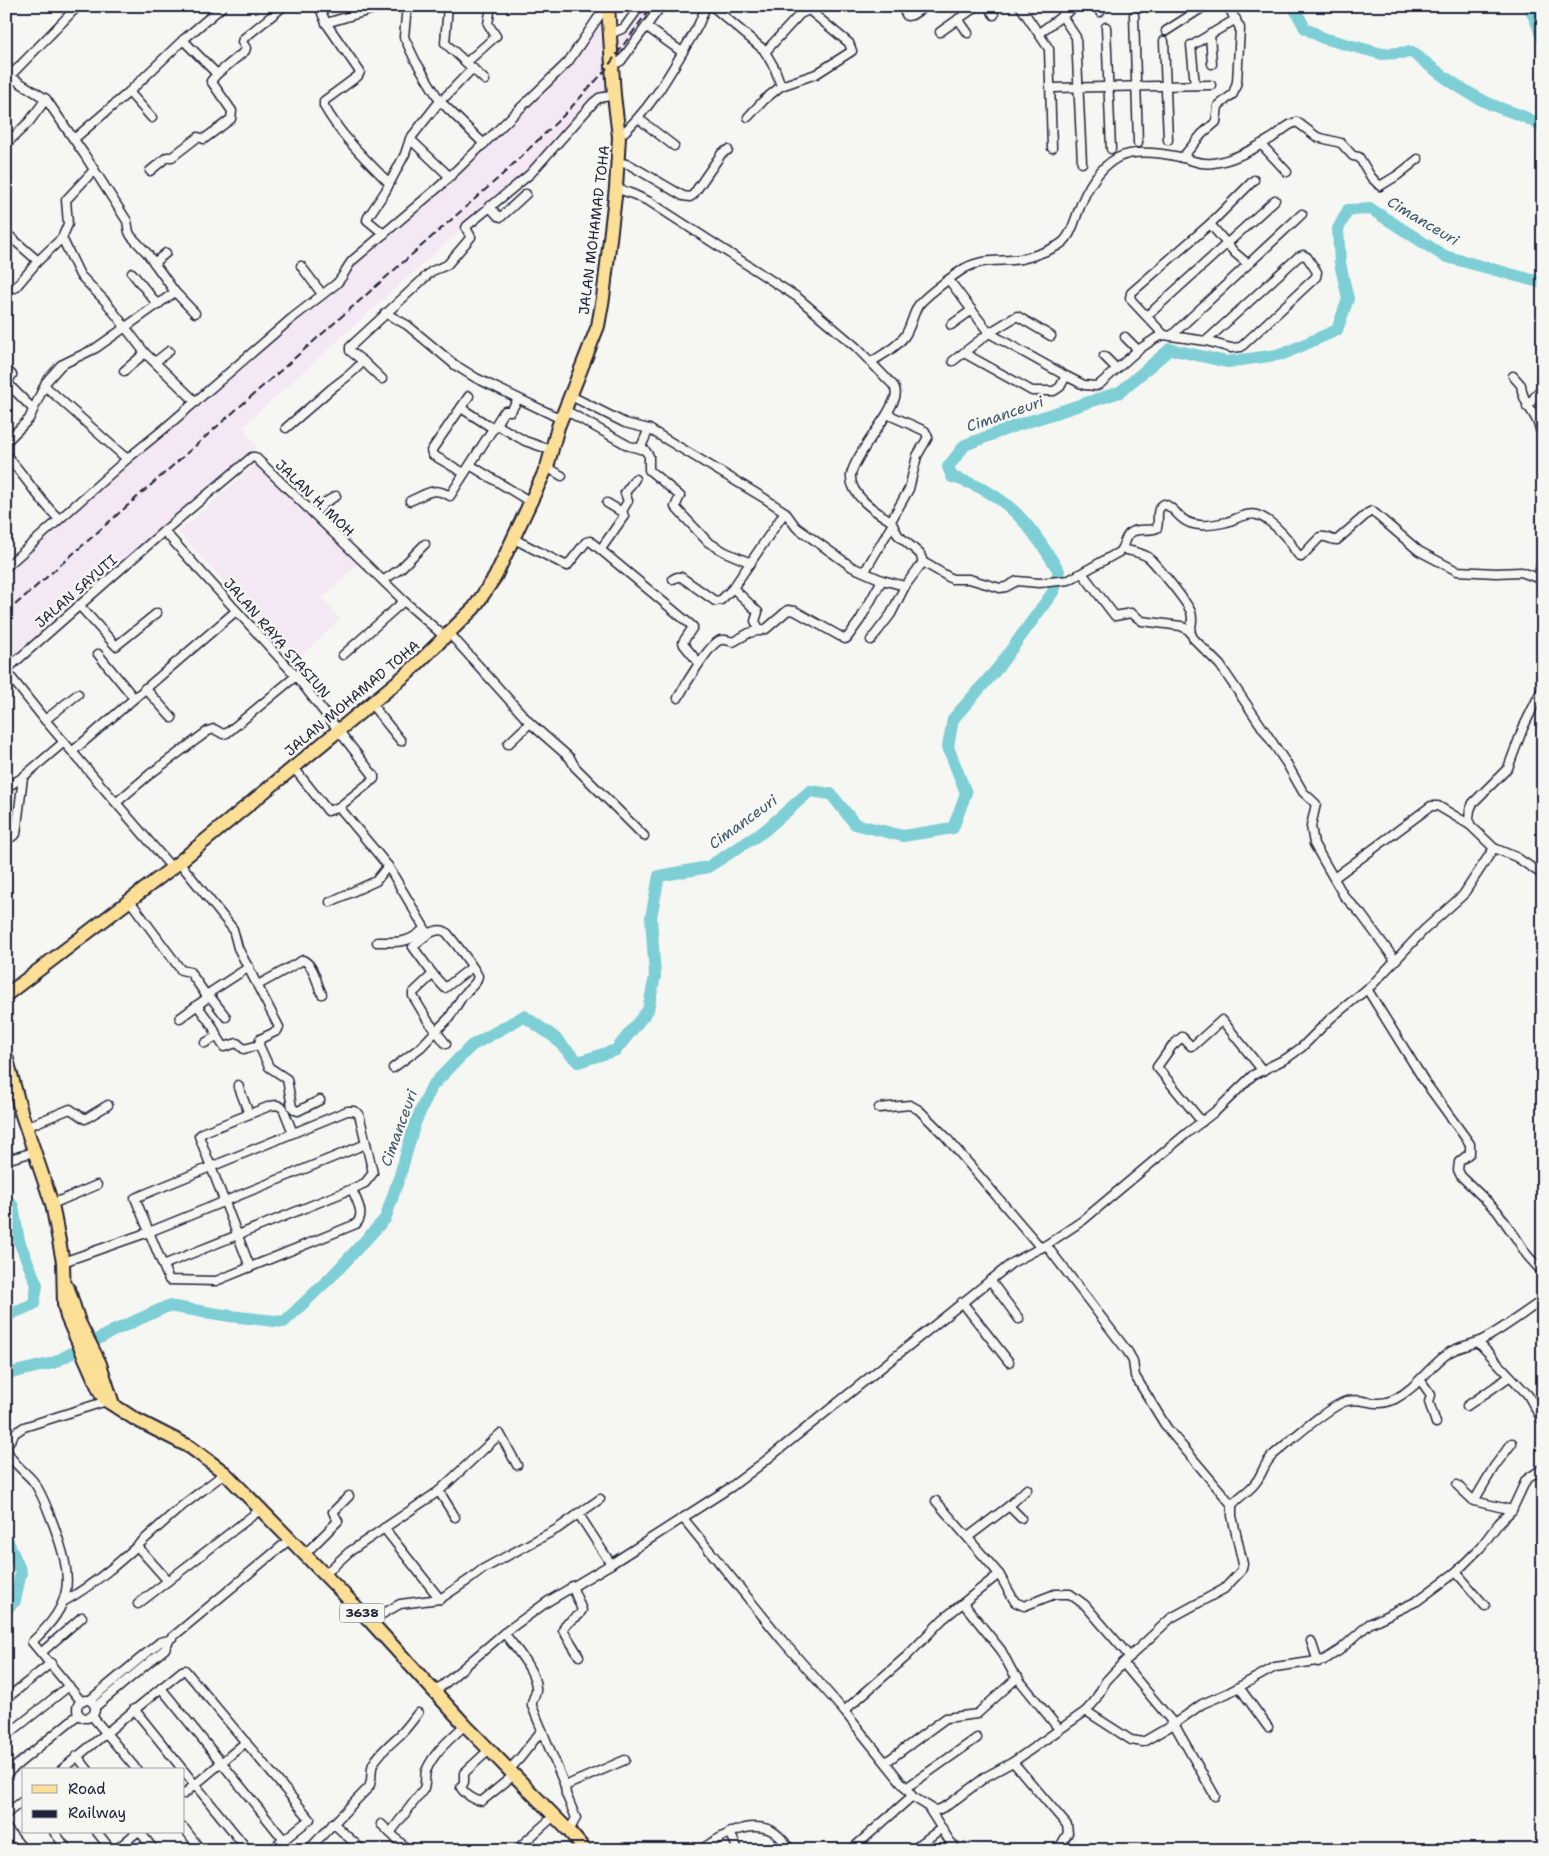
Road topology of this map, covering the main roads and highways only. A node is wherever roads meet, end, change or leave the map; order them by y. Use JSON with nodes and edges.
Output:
{"nodes":[{"id":1,"x":607,"y":6,"type":"edge"},
{"id":2,"x":6,"y":995,"type":"edge"},
{"id":3,"x":6,"y":1056,"type":"edge"},
{"id":4,"x":585,"y":1850,"type":"edge"}],
"edges":[{"from":1,"to":2,"type":"main road","name":"JALAN MOHAMAD TOHA"},
{"from":3,"to":4,"type":"main road","number":"3638"}]}
